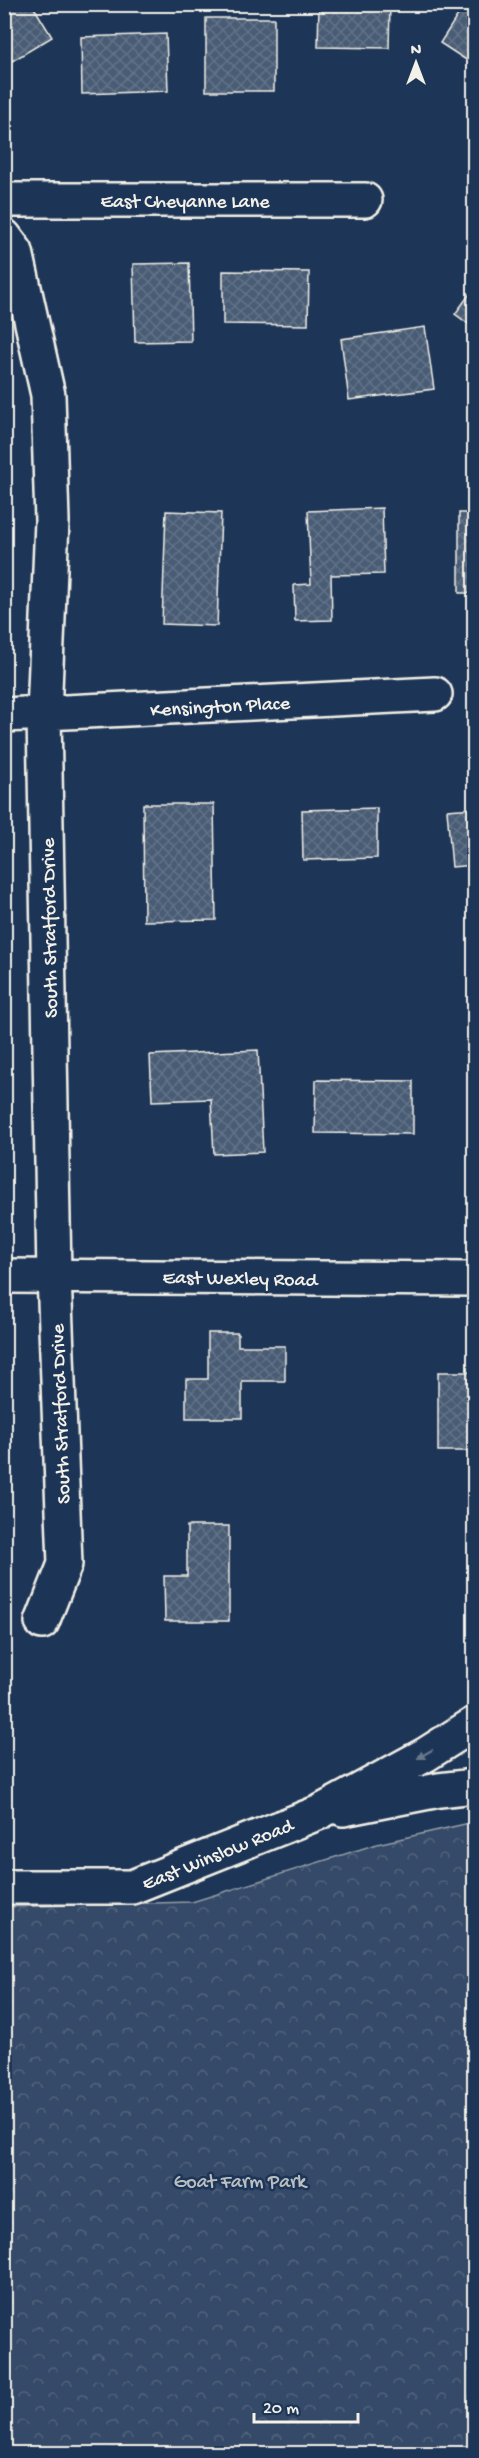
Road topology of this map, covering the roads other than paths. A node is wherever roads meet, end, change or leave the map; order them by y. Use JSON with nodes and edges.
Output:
{"nodes":[{"id":1,"x":4,"y":200,"type":"edge"},
{"id":2,"x":365,"y":200,"type":"dead end"},
{"id":3,"x":4,"y":236,"type":"edge"},
{"id":4,"x":435,"y":694,"type":"dead end"},
{"id":5,"x":44,"y":714,"type":"junction"},
{"id":6,"x":4,"y":715,"type":"edge"},
{"id":7,"x":54,"y":1275,"type":"junction"},
{"id":8,"x":4,"y":1276,"type":"edge"},
{"id":9,"x":474,"y":1279,"type":"edge"},
{"id":10,"x":42,"y":1622,"type":"dead end"},
{"id":11,"x":474,"y":1724,"type":"edge"},
{"id":12,"x":474,"y":1786,"type":"edge"},
{"id":13,"x":320,"y":1812,"type":"junction"},
{"id":14,"x":4,"y":1887,"type":"edge"}],
"edges":[{"from":1,"to":2,"type":"street","name":"East Cheyanne Lane"},
{"from":3,"to":5,"type":"street","name":"South Stratford Drive"},
{"from":4,"to":5,"type":"street","name":"Kensington Place"},
{"from":5,"to":6,"type":"street","name":"Kensington Place"},
{"from":5,"to":7,"type":"street","name":"South Stratford Drive"},
{"from":7,"to":8,"type":"street","name":"East Wexley Road"},
{"from":7,"to":9,"type":"street","name":"East Wexley Road"},
{"from":7,"to":10,"type":"street","name":"South Stratford Drive"},
{"from":11,"to":13,"type":"street","name":"East Winslow Road","one_way":true},
{"from":12,"to":13,"type":"street","name":"East Winslow Road"},
{"from":13,"to":14,"type":"street","name":"East Winslow Road"}]}
